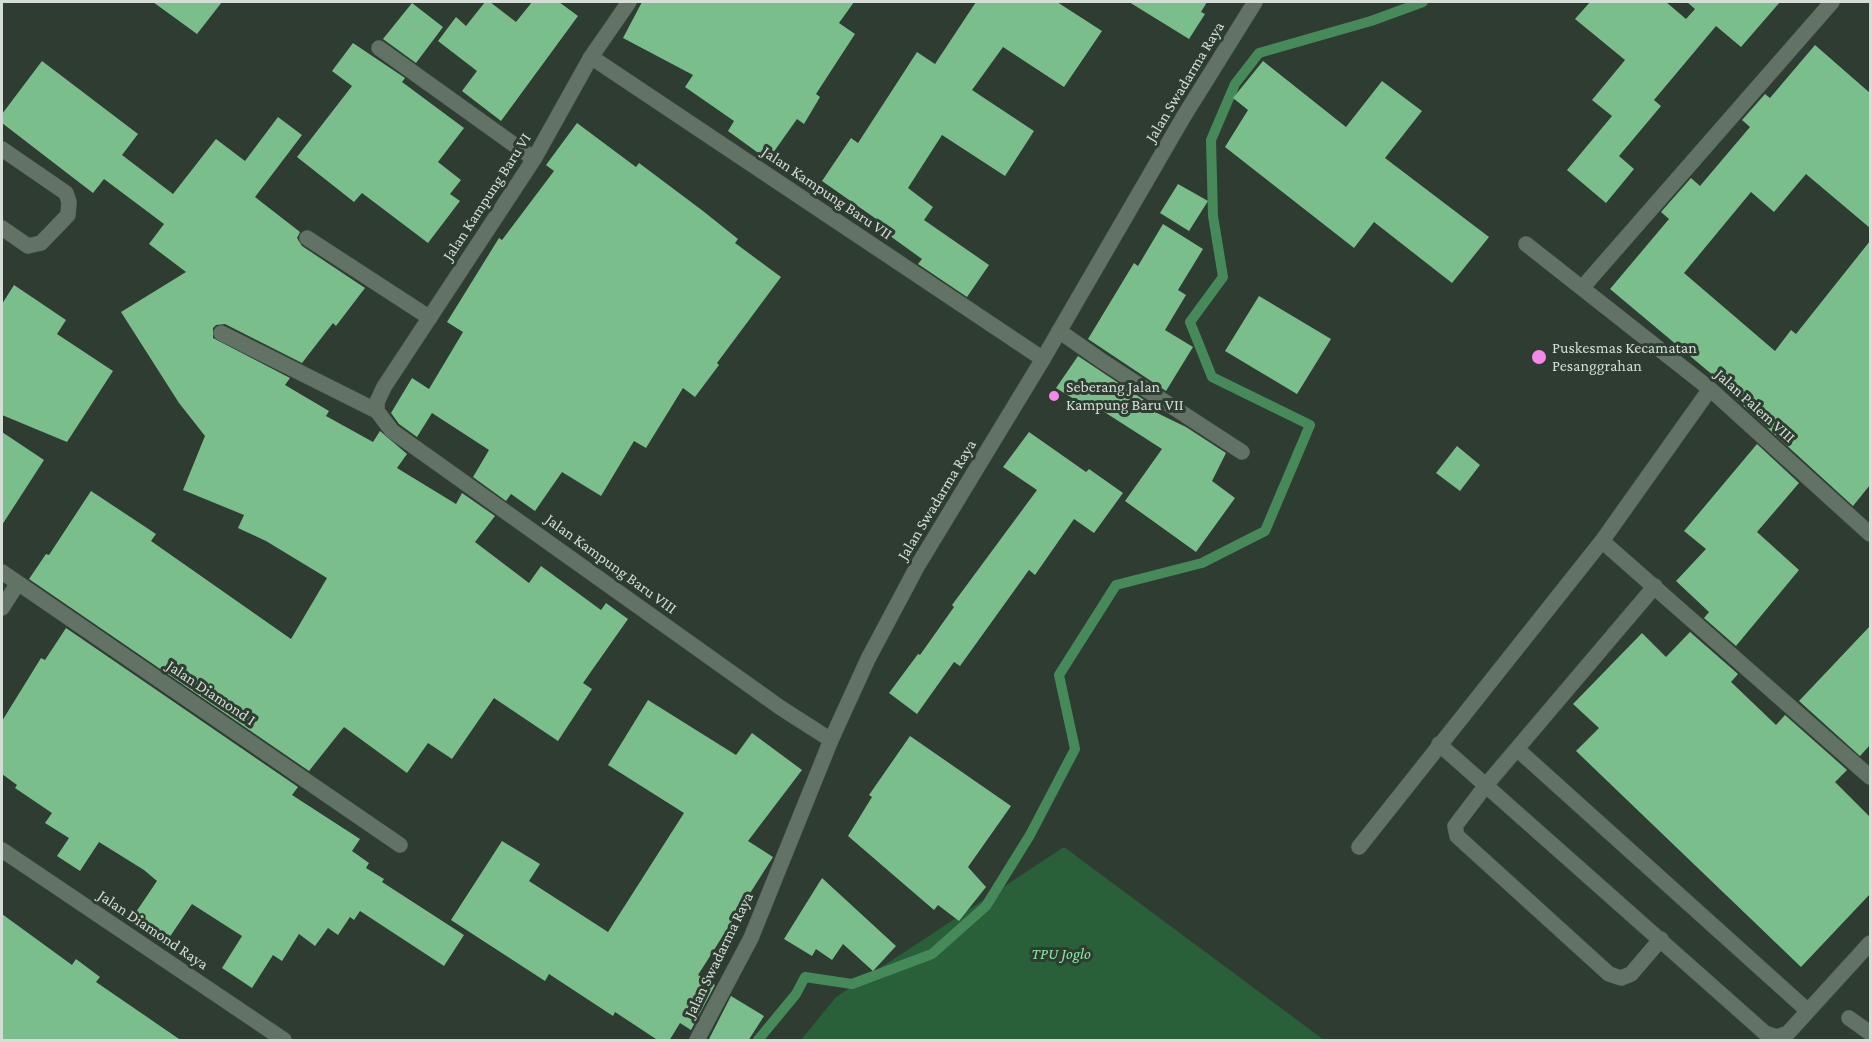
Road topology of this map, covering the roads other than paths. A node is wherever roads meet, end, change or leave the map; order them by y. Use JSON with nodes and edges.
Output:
{"nodes":[{"id":1,"x":628,"y":2,"type":"edge"},
{"id":2,"x":1255,"y":2,"type":"edge"},
{"id":3,"x":1832,"y":2,"type":"edge"},
{"id":4,"x":379,"y":48,"type":"dead end"},
{"id":5,"x":591,"y":57,"type":"junction"},
{"id":6,"x":2,"y":149,"type":"edge"},
{"id":7,"x":534,"y":159,"type":"junction"},
{"id":8,"x":2,"y":228,"type":"edge"},
{"id":9,"x":307,"y":238,"type":"dead end"},
{"id":10,"x":1526,"y":244,"type":"dead end"},
{"id":11,"x":1582,"y":288,"type":"junction"},
{"id":12,"x":430,"y":318,"type":"junction"},
{"id":13,"x":1059,"y":331,"type":"junction"},
{"id":14,"x":221,"y":333,"type":"dead end"},
{"id":15,"x":1043,"y":359,"type":"junction"},
{"id":16,"x":1710,"y":389,"type":"junction"},
{"id":17,"x":377,"y":411,"type":"junction"},
{"id":18,"x":1242,"y":452,"type":"dead end"},
{"id":19,"x":1870,"y":534,"type":"edge"},
{"id":20,"x":1602,"y":541,"type":"junction"},
{"id":21,"x":2,"y":572,"type":"edge"},
{"id":22,"x":18,"y":583,"type":"junction"},
{"id":23,"x":1655,"y":586,"type":"junction"},
{"id":24,"x":2,"y":608,"type":"edge"},
{"id":25,"x":831,"y":740,"type":"junction"},
{"id":26,"x":1440,"y":744,"type":"junction"},
{"id":27,"x":1517,"y":748,"type":"junction"},
{"id":28,"x":1870,"y":777,"type":"edge"},
{"id":29,"x":1486,"y":784,"type":"junction"},
{"id":30,"x":400,"y":844,"type":"dead end"},
{"id":31,"x":1359,"y":847,"type":"dead end"},
{"id":32,"x":2,"y":850,"type":"edge"},
{"id":33,"x":1661,"y":939,"type":"junction"},
{"id":34,"x":1870,"y":943,"type":"edge"},
{"id":35,"x":1808,"y":1011,"type":"junction"},
{"id":36,"x":1849,"y":1018,"type":"dead end"},
{"id":37,"x":1870,"y":1033,"type":"edge"},
{"id":38,"x":284,"y":1040,"type":"edge"},
{"id":39,"x":697,"y":1041,"type":"edge"}],
"edges":[{"from":1,"to":5,"type":"street","name":"Jalan Kampung Baru VI"},
{"from":2,"to":13,"type":"street","name":"Jalan Swadarma Raya"},
{"from":3,"to":11,"type":"street"},
{"from":4,"to":7,"type":"street"},
{"from":5,"to":7,"type":"street","name":"Jalan Kampung Baru VI"},
{"from":5,"to":15,"type":"street","name":"Jalan Kampung Baru VII"},
{"from":6,"to":8,"type":"street"},
{"from":7,"to":12,"type":"street","name":"Jalan Kampung Baru VI"},
{"from":9,"to":12,"type":"street"},
{"from":10,"to":11,"type":"street","name":"Jalan Palem VIII"},
{"from":11,"to":16,"type":"street","name":"Jalan Palem VIII"},
{"from":12,"to":17,"type":"street","name":"Jalan Kampung Baru VI"},
{"from":13,"to":15,"type":"street","name":"Jalan Swadarma Raya"},
{"from":13,"to":18,"type":"street"},
{"from":14,"to":17,"type":"street"},
{"from":15,"to":25,"type":"street","name":"Jalan Swadarma Raya"},
{"from":16,"to":19,"type":"street","name":"Jalan Palem VIII"},
{"from":16,"to":20,"type":"street"},
{"from":17,"to":25,"type":"street","name":"Jalan Kampung Baru VIII"},
{"from":20,"to":23,"type":"street"},
{"from":20,"to":26,"type":"street"},
{"from":21,"to":22,"type":"street","name":"Jalan Diamond I"},
{"from":22,"to":24,"type":"street"},
{"from":22,"to":30,"type":"street","name":"Jalan Diamond I"},
{"from":23,"to":27,"type":"street"},
{"from":23,"to":28,"type":"street"},
{"from":25,"to":39,"type":"street","name":"Jalan Swadarma Raya"},
{"from":26,"to":29,"type":"street"},
{"from":26,"to":31,"type":"street"},
{"from":27,"to":29,"type":"street"},
{"from":27,"to":35,"type":"street"},
{"from":29,"to":33,"type":"street"},
{"from":29,"to":33,"type":"street"},
{"from":32,"to":38,"type":"street","name":"Jalan Diamond Raya"},
{"from":33,"to":35,"type":"street"},
{"from":34,"to":35,"type":"street"},
{"from":36,"to":37,"type":"street"}]}
